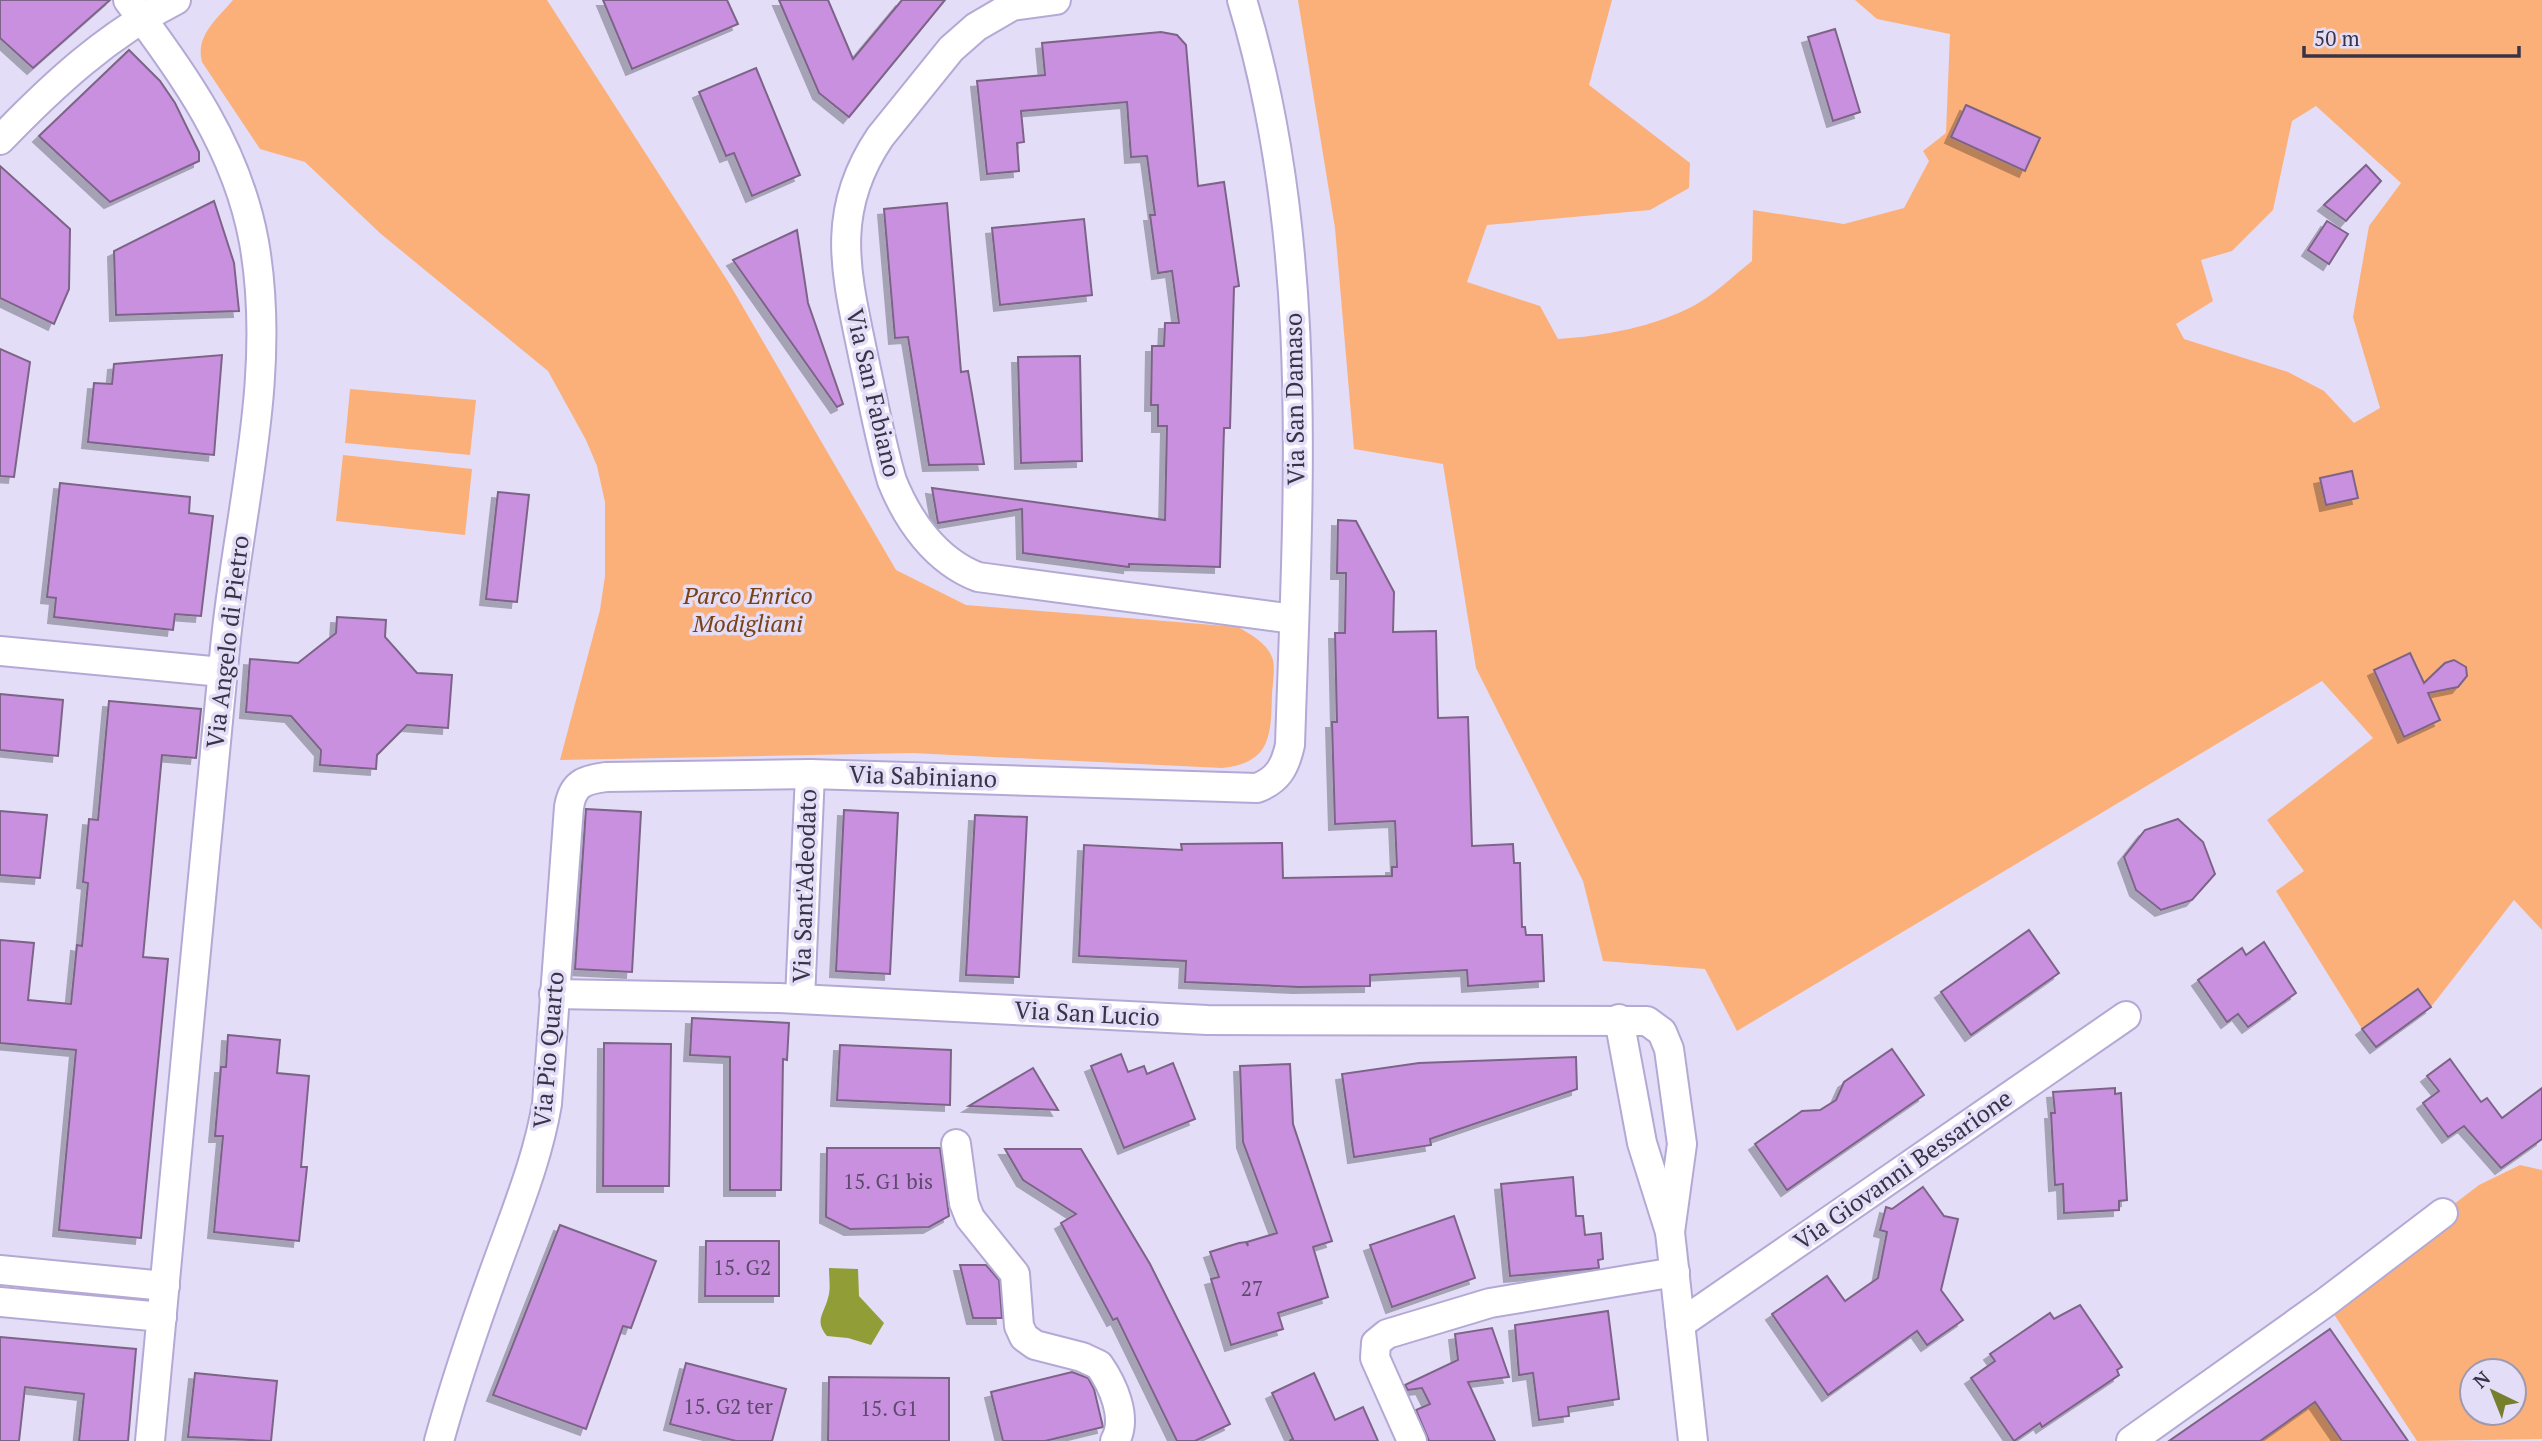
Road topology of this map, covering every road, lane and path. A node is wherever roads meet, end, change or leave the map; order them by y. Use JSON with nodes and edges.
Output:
{"nodes":[{"id":1,"x":176,"y":0,"type":"edge"},
{"id":2,"x":1056,"y":0,"type":"edge"},
{"id":3,"x":1242,"y":0,"type":"edge"},
{"id":4,"x":1010,"y":3,"type":"edge"},
{"id":5,"x":134,"y":9,"type":"edge"},
{"id":6,"x":0,"y":140,"type":"edge"},
{"id":7,"x":1294,"y":619,"type":"junction"},
{"id":8,"x":0,"y":651,"type":"edge"},
{"id":9,"x":222,"y":672,"type":"junction"},
{"id":10,"x":810,"y":774,"type":"junction"},
{"id":11,"x":590,"y":779,"type":"joint"},
{"id":12,"x":1257,"y":788,"type":"joint"},
{"id":13,"x":554,"y":994,"type":"junction"},
{"id":14,"x":800,"y":999,"type":"junction"},
{"id":15,"x":2126,"y":1016,"type":"dead end"},
{"id":16,"x":1619,"y":1019,"type":"junction"},
{"id":17,"x":956,"y":1144,"type":"dead end"},
{"id":18,"x":2443,"y":1213,"type":"dead end"},
{"id":19,"x":1670,"y":1232,"type":"junction"},
{"id":20,"x":0,"y":1270,"type":"edge"},
{"id":21,"x":1675,"y":1272,"type":"junction"},
{"id":22,"x":165,"y":1286,"type":"junction"},
{"id":23,"x":0,"y":1302,"type":"edge"},
{"id":24,"x":162,"y":1317,"type":"junction"},
{"id":25,"x":1680,"y":1324,"type":"junction"},
{"id":26,"x":150,"y":1441,"type":"edge"},
{"id":27,"x":439,"y":1441,"type":"edge"},
{"id":28,"x":1115,"y":1441,"type":"edge"},
{"id":29,"x":1412,"y":1441,"type":"edge"},
{"id":30,"x":1693,"y":1441,"type":"edge"},
{"id":31,"x":2131,"y":1441,"type":"edge"}],
"edges":[{"from":1,"to":5,"type":"street"},
{"from":2,"to":4,"type":"street","name":"Via San Fabiano"},
{"from":3,"to":7,"type":"street","name":"Via San Damaso"},
{"from":4,"to":7,"type":"street","name":"Via San Fabiano"},
{"from":5,"to":6,"type":"street"},
{"from":5,"to":9,"type":"street","name":"Via Angelo di Pietro"},
{"from":7,"to":12,"type":"street","name":"Via San Damaso"},
{"from":8,"to":9,"type":"street"},
{"from":9,"to":22,"type":"street","name":"Via Angelo di Pietro"},
{"from":10,"to":11,"type":"street","name":"Via Sabiniano"},
{"from":10,"to":12,"type":"street","name":"Via Sabiniano"},
{"from":10,"to":14,"type":"street","name":"Via Sant'Adeodato"},
{"from":11,"to":13,"type":"street","name":"Via Pio Quarto"},
{"from":13,"to":14,"type":"street","name":"Via San Lucio"},
{"from":13,"to":27,"type":"street","name":"Via Pio Quarto"},
{"from":14,"to":16,"type":"street","name":"Via San Lucio"},
{"from":15,"to":25,"type":"street","name":"Via Giovanni Bessarione"},
{"from":16,"to":19,"type":"street"},
{"from":16,"to":19,"type":"street","name":"Via San Lucio"},
{"from":17,"to":28,"type":"street"},
{"from":18,"to":31,"type":"street"},
{"from":19,"to":21,"type":"street"},
{"from":20,"to":22,"type":"street"},
{"from":21,"to":25,"type":"street"},
{"from":21,"to":29,"type":"street"},
{"from":22,"to":24,"type":"street","name":"Via Angelo di Pietro"},
{"from":23,"to":24,"type":"street"},
{"from":24,"to":26,"type":"street","name":"Via Angelo di Pietro"},
{"from":25,"to":30,"type":"street"}]}
